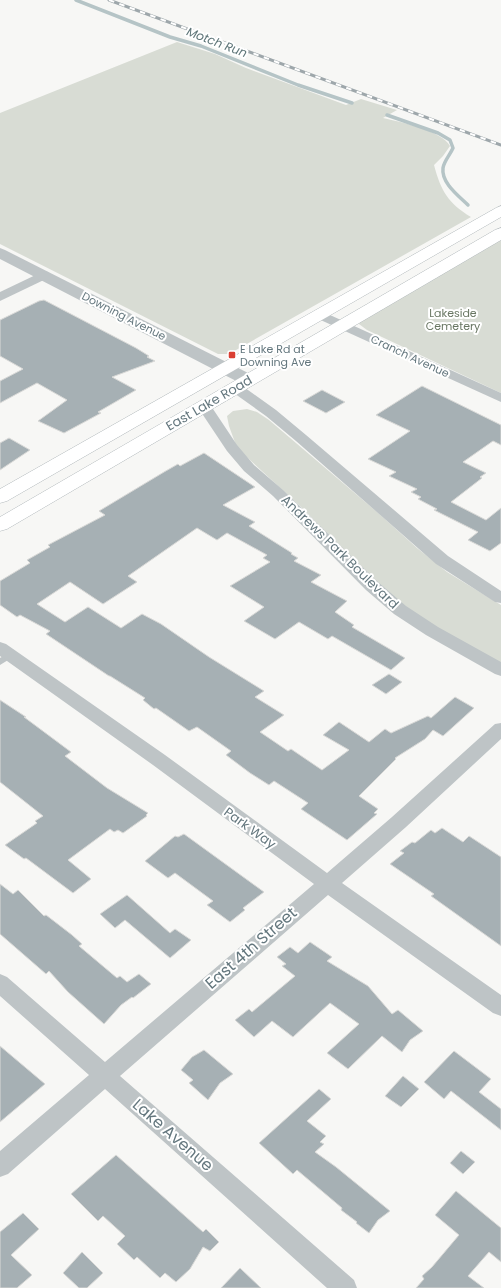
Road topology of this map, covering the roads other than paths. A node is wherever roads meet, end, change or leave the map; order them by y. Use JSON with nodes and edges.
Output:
{"nodes":[{"id":1,"x":501,"y":211,"type":"edge"},
{"id":2,"x":501,"y":232,"type":"edge"},
{"id":3,"x":0,"y":253,"type":"edge"},
{"id":4,"x":44,"y":276,"type":"junction"},
{"id":5,"x":0,"y":297,"type":"edge"},
{"id":6,"x":319,"y":314,"type":"junction"},
{"id":7,"x":344,"y":325,"type":"junction"},
{"id":8,"x":226,"y":368,"type":"junction"},
{"id":9,"x":242,"y":384,"type":"junction"},
{"id":10,"x":501,"y":398,"type":"edge"},
{"id":11,"x":204,"y":406,"type":"junction"},
{"id":12,"x":0,"y":497,"type":"edge"},
{"id":13,"x":0,"y":525,"type":"edge"},
{"id":14,"x":501,"y":598,"type":"edge"},
{"id":15,"x":3,"y":655,"type":"edge"},
{"id":16,"x":501,"y":670,"type":"edge"},
{"id":17,"x":501,"y":729,"type":"edge"},
{"id":18,"x":327,"y":883,"type":"junction"},
{"id":19,"x":0,"y":983,"type":"edge"},
{"id":20,"x":501,"y":1007,"type":"edge"},
{"id":21,"x":104,"y":1075,"type":"junction"},
{"id":22,"x":0,"y":1166,"type":"edge"},
{"id":23,"x":345,"y":1288,"type":"edge"}],
"edges":[{"from":1,"to":6,"type":"main road","name":"East Lake Road"},
{"from":2,"to":7,"type":"main road","name":"East Lake Road"},
{"from":3,"to":4,"type":"street","name":"Downing Avenue"},
{"from":4,"to":5,"type":"street"},
{"from":4,"to":8,"type":"street","name":"Downing Avenue"},
{"from":6,"to":7,"type":"street","name":"Cranch Avenue"},
{"from":6,"to":8,"type":"main road","name":"East Lake Road"},
{"from":7,"to":9,"type":"main road","name":"East Lake Road"},
{"from":7,"to":10,"type":"street","name":"Cranch Avenue"},
{"from":8,"to":9,"type":"street","name":"Downing Avenue"},
{"from":8,"to":12,"type":"main road","name":"East Lake Road"},
{"from":9,"to":11,"type":"main road","name":"East Lake Road"},
{"from":9,"to":14,"type":"street"},
{"from":11,"to":13,"type":"main road","name":"East Lake Road"},
{"from":11,"to":16,"type":"street","name":"Andrews Park Boulevard"},
{"from":15,"to":18,"type":"street","name":"Park Way"},
{"from":17,"to":18,"type":"street","name":"East 4th Street"},
{"from":18,"to":20,"type":"street","name":"Park Way"},
{"from":18,"to":21,"type":"street","name":"East 4th Street"},
{"from":19,"to":21,"type":"street","name":"Lake Avenue"},
{"from":21,"to":22,"type":"street","name":"East 4th Street"},
{"from":21,"to":23,"type":"street","name":"Lake Avenue"}]}
